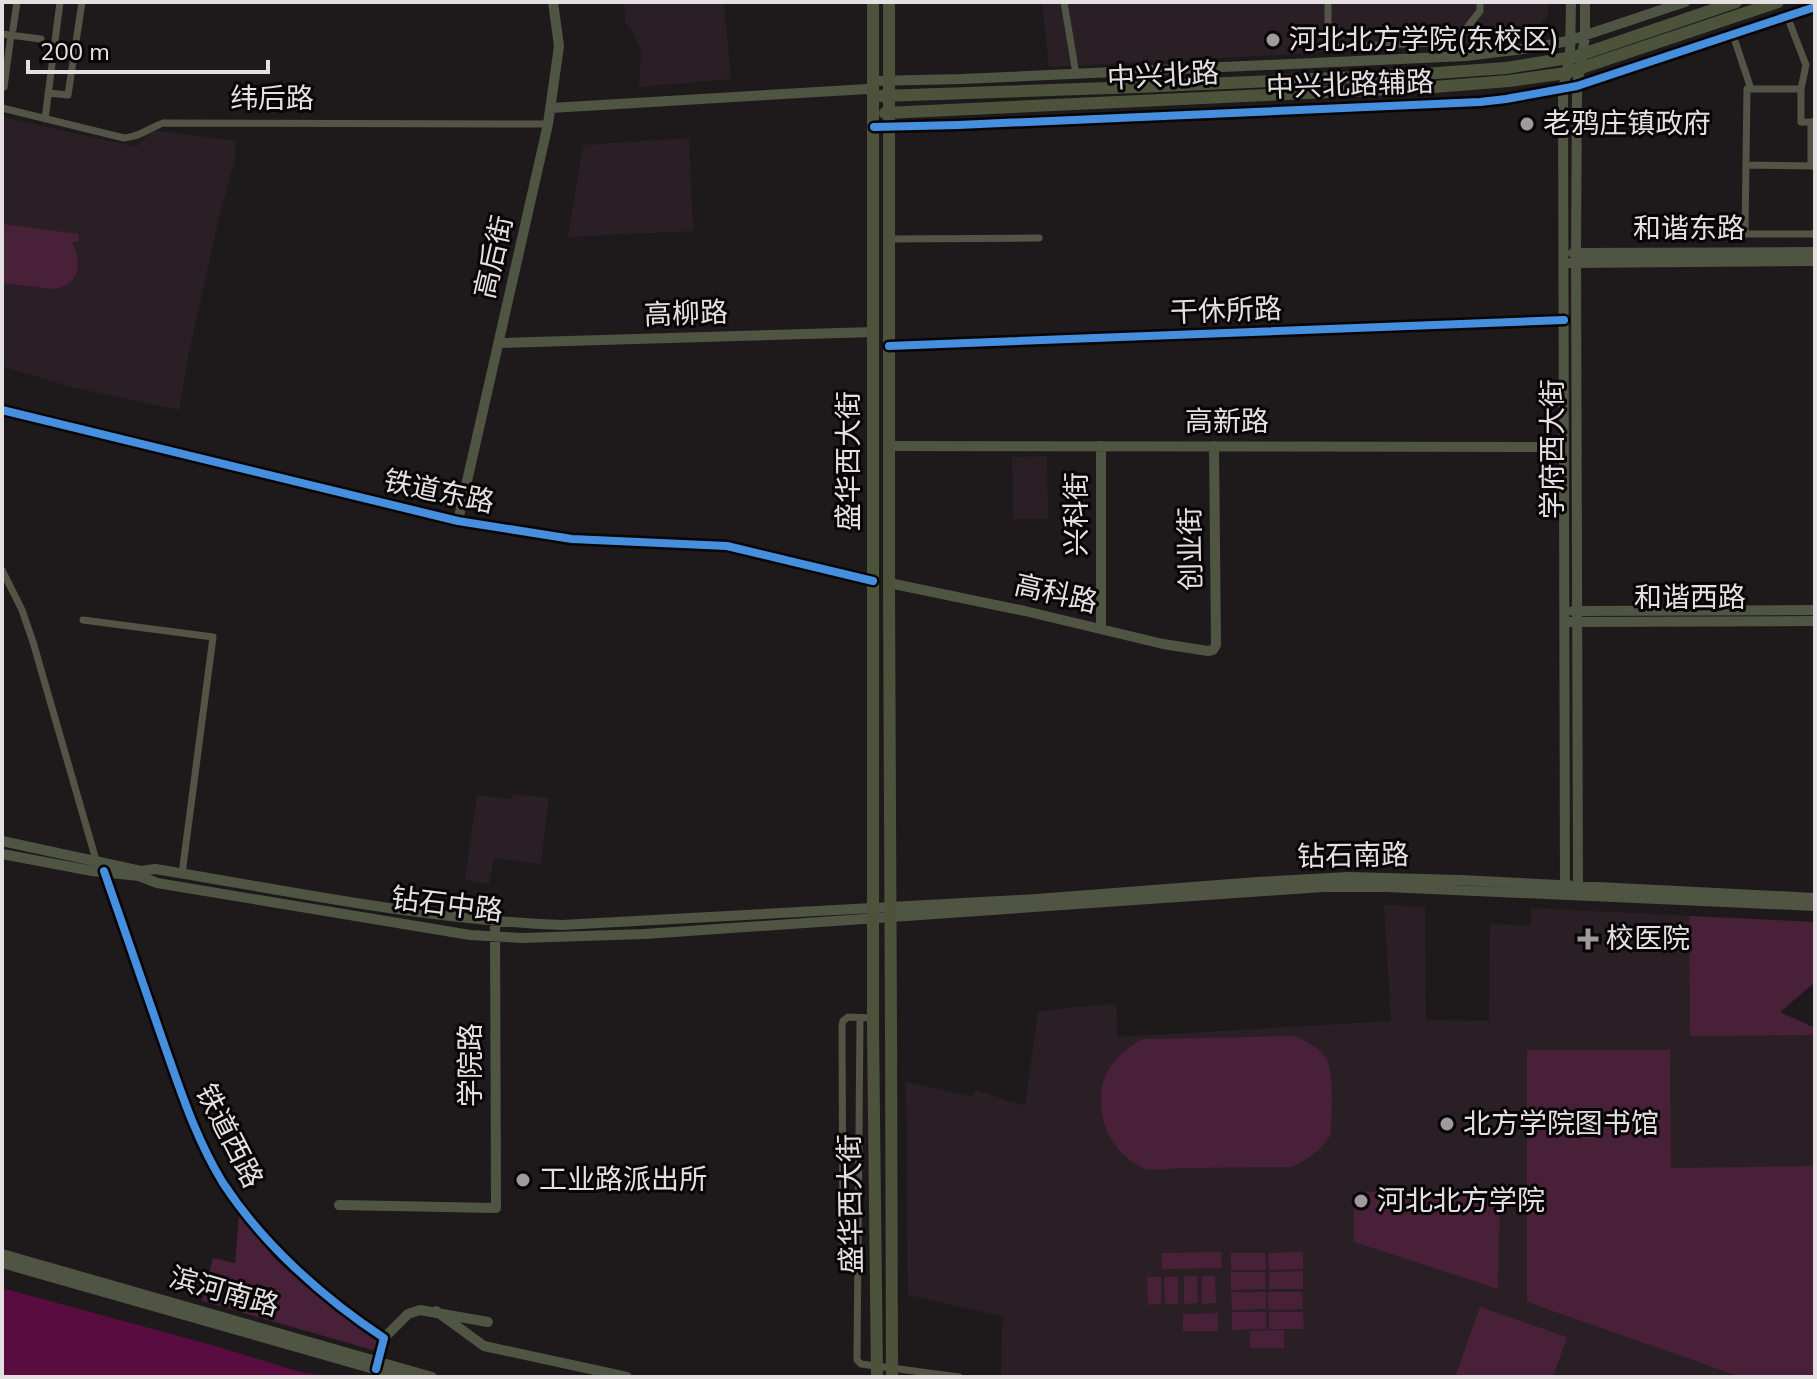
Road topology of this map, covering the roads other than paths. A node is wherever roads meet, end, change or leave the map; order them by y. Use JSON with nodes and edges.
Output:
{"nodes":[{"id":1,"x":17,"y":2,"type":"edge"},
{"id":2,"x":60,"y":2,"type":"edge"},
{"id":3,"x":82,"y":2,"type":"edge"},
{"id":4,"x":553,"y":2,"type":"edge"},
{"id":5,"x":889,"y":2,"type":"edge"},
{"id":6,"x":1064,"y":2,"type":"edge"},
{"id":7,"x":1328,"y":2,"type":"edge"},
{"id":8,"x":1480,"y":2,"type":"edge"},
{"id":9,"x":1571,"y":2,"type":"edge"},
{"id":10,"x":1585,"y":2,"type":"edge"},
{"id":11,"x":1685,"y":2,"type":"edge"},
{"id":12,"x":1736,"y":2,"type":"edge"},
{"id":13,"x":1778,"y":2,"type":"edge"},
{"id":14,"x":873,"y":6,"type":"edge"},
{"id":15,"x":1815,"y":7,"type":"edge"},
{"id":16,"x":1787,"y":16,"type":"junction"},
{"id":17,"x":57,"y":28,"type":"junction"},
{"id":18,"x":77,"y":31,"type":"junction"},
{"id":19,"x":12,"y":32,"type":"junction"},
{"id":20,"x":2,"y":34,"type":"edge"},
{"id":21,"x":1733,"y":35,"type":"junction"},
{"id":22,"x":1585,"y":37,"type":"junction"},
{"id":23,"x":41,"y":39,"type":"dead end"},
{"id":24,"x":1571,"y":40,"type":"junction"},
{"id":25,"x":1583,"y":53,"type":"junction"},
{"id":26,"x":1570,"y":56,"type":"junction"},
{"id":27,"x":1581,"y":69,"type":"junction"},
{"id":28,"x":1566,"y":73,"type":"junction"},
{"id":29,"x":1076,"y":74,"type":"junction"},
{"id":30,"x":890,"y":81,"type":"junction"},
{"id":31,"x":1577,"y":86,"type":"junction"},
{"id":32,"x":4,"y":87,"type":"edge"},
{"id":33,"x":872,"y":88,"type":"junction"},
{"id":34,"x":1563,"y":89,"type":"junction"},
{"id":35,"x":1751,"y":89,"type":"junction"},
{"id":36,"x":1801,"y":89,"type":"junction"},
{"id":37,"x":48,"y":93,"type":"junction"},
{"id":38,"x":890,"y":95,"type":"junction"},
{"id":39,"x":2,"y":108,"type":"edge"},
{"id":40,"x":551,"y":108,"type":"junction"},
{"id":41,"x":874,"y":113,"type":"junction"},
{"id":42,"x":889,"y":113,"type":"junction"},
{"id":43,"x":45,"y":119,"type":"junction"},
{"id":44,"x":1813,"y":122,"type":"edge"},
{"id":45,"x":548,"y":124,"type":"junction"},
{"id":46,"x":874,"y":127,"type":"junction"},
{"id":47,"x":889,"y":127,"type":"junction"},
{"id":48,"x":1746,"y":165,"type":"junction"},
{"id":49,"x":1813,"y":166,"type":"edge"},
{"id":50,"x":874,"y":185,"type":"junction"},
{"id":51,"x":1815,"y":234,"type":"edge"},
{"id":52,"x":1039,"y":238,"type":"dead end"},
{"id":53,"x":889,"y":239,"type":"junction"},
{"id":54,"x":1815,"y":252,"type":"edge"},
{"id":55,"x":1564,"y":258,"type":"junction"},
{"id":56,"x":1576,"y":258,"type":"junction"},
{"id":57,"x":1815,"y":261,"type":"edge"},
{"id":58,"x":1564,"y":320,"type":"junction"},
{"id":59,"x":874,"y":332,"type":"junction"},
{"id":60,"x":499,"y":343,"type":"junction"},
{"id":61,"x":889,"y":346,"type":"junction"},
{"id":62,"x":2,"y":410,"type":"edge"},
{"id":63,"x":889,"y":446,"type":"junction"},
{"id":64,"x":1101,"y":446,"type":"junction"},
{"id":65,"x":1214,"y":446,"type":"junction"},
{"id":66,"x":1564,"y":447,"type":"junction"},
{"id":67,"x":458,"y":521,"type":"junction"},
{"id":68,"x":2,"y":570,"type":"edge"},
{"id":69,"x":873,"y":581,"type":"junction"},
{"id":70,"x":889,"y":583,"type":"junction"},
{"id":71,"x":1815,"y":610,"type":"edge"},
{"id":72,"x":1565,"y":616,"type":"junction"},
{"id":73,"x":1577,"y":616,"type":"junction"},
{"id":74,"x":83,"y":620,"type":"dead end"},
{"id":75,"x":1815,"y":621,"type":"edge"},
{"id":76,"x":1101,"y":629,"type":"junction"},
{"id":77,"x":1213,"y":650,"type":"joint"},
{"id":78,"x":873,"y":747,"type":"junction"},
{"id":79,"x":890,"y":747,"type":"junction"},
{"id":80,"x":2,"y":841,"type":"edge"},
{"id":81,"x":2,"y":854,"type":"edge"},
{"id":82,"x":96,"y":860,"type":"junction"},
{"id":83,"x":104,"y":871,"type":"junction"},
{"id":84,"x":182,"y":874,"type":"junction"},
{"id":85,"x":1565,"y":890,"type":"junction"},
{"id":86,"x":1578,"y":891,"type":"junction"},
{"id":87,"x":1815,"y":898,"type":"edge"},
{"id":88,"x":1815,"y":906,"type":"edge"},
{"id":89,"x":891,"y":912,"type":"junction"},
{"id":90,"x":874,"y":914,"type":"junction"},
{"id":91,"x":495,"y":921,"type":"junction"},
{"id":92,"x":495,"y":936,"type":"junction"},
{"id":93,"x":869,"y":1022,"type":"junction"},
{"id":94,"x":339,"y":1205,"type":"dead end"},
{"id":95,"x":2,"y":1254,"type":"edge"},
{"id":96,"x":843,"y":1256,"type":"dead end"},
{"id":97,"x":2,"y":1263,"type":"edge"},
{"id":98,"x":436,"y":1311,"type":"junction"},
{"id":99,"x":488,"y":1322,"type":"dead end"},
{"id":100,"x":384,"y":1338,"type":"junction"},
{"id":101,"x":377,"y":1365,"type":"junction"},
{"id":102,"x":402,"y":1377,"type":"edge"},
{"id":103,"x":432,"y":1377,"type":"edge"},
{"id":104,"x":627,"y":1377,"type":"edge"},
{"id":105,"x":877,"y":1377,"type":"edge"},
{"id":106,"x":892,"y":1377,"type":"edge"},
{"id":107,"x":959,"y":1377,"type":"edge"}],
"edges":[{"from":1,"to":19,"type":"street"},
{"from":2,"to":17,"type":"street"},
{"from":3,"to":18,"type":"street"},
{"from":4,"to":40,"type":"street","name":"高后街"},
{"from":5,"to":30,"type":"main road","name":"盛华西大街"},
{"from":6,"to":29,"type":"street"},
{"from":7,"to":8,"type":"street"},
{"from":9,"to":24,"type":"street","name":"学府西大街"},
{"from":10,"to":22,"type":"street","name":"学府西大街"},
{"from":11,"to":22,"type":"street","name":"中兴北路辅路"},
{"from":12,"to":25,"type":"main road","name":"中兴北路"},
{"from":13,"to":27,"type":"main road","name":"中兴北路"},
{"from":14,"to":33,"type":"main road","name":"盛华西大街"},
{"from":15,"to":16,"type":"street","name":"中兴北路辅路"},
{"from":16,"to":21,"type":"street","name":"中兴北路辅路"},
{"from":16,"to":36,"type":"street"},
{"from":17,"to":18,"type":"street"},
{"from":17,"to":37,"type":"street"},
{"from":18,"to":37,"type":"street"},
{"from":19,"to":20,"type":"street"},
{"from":19,"to":23,"type":"street"},
{"from":19,"to":32,"type":"street"},
{"from":21,"to":31,"type":"street","name":"中兴北路辅路"},
{"from":21,"to":35,"type":"street"},
{"from":22,"to":24,"type":"street","name":"中兴北路辅路"},
{"from":22,"to":25,"type":"street","name":"学府西大街"},
{"from":24,"to":26,"type":"street","name":"学府西大街"},
{"from":24,"to":29,"type":"street","name":"中兴北路辅路"},
{"from":25,"to":26,"type":"main road","name":"中兴北路"},
{"from":25,"to":27,"type":"street","name":"学府西大街"},
{"from":26,"to":28,"type":"street","name":"学府西大街"},
{"from":26,"to":38,"type":"main road","name":"中兴北路"},
{"from":27,"to":28,"type":"main road","name":"中兴北路"},
{"from":27,"to":31,"type":"street","name":"学府西大街"},
{"from":28,"to":34,"type":"street","name":"学府西大街"},
{"from":28,"to":42,"type":"main road","name":"中兴北路"},
{"from":29,"to":30,"type":"street","name":"中兴北路辅路"},
{"from":30,"to":33,"type":"street","name":"中兴北路辅路"},
{"from":30,"to":38,"type":"main road","name":"盛华西大街"},
{"from":31,"to":34,"type":"street","name":"中兴北路辅路"},
{"from":31,"to":56,"type":"street","name":"学府西大街"},
{"from":33,"to":38,"type":"main road","name":"中兴北路"},
{"from":33,"to":40,"type":"street"},
{"from":33,"to":41,"type":"main road","name":"盛华西大街"},
{"from":33,"to":50,"type":"street"},
{"from":34,"to":47,"type":"street","name":"中兴北路辅路"},
{"from":34,"to":55,"type":"street","name":"学府西大街"},
{"from":35,"to":36,"type":"street"},
{"from":35,"to":48,"type":"street"},
{"from":36,"to":44,"type":"street"},
{"from":37,"to":43,"type":"street"},
{"from":38,"to":42,"type":"main road","name":"盛华西大街"},
{"from":39,"to":43,"type":"street","name":"纬后路"},
{"from":40,"to":45,"type":"street","name":"高后街"},
{"from":41,"to":42,"type":"main road","name":"中兴北路"},
{"from":41,"to":46,"type":"main road","name":"盛华西大街"},
{"from":42,"to":47,"type":"main road","name":"盛华西大街"},
{"from":43,"to":45,"type":"street","name":"纬后路"},
{"from":44,"to":49,"type":"street"},
{"from":45,"to":60,"type":"street","name":"高后街"},
{"from":46,"to":47,"type":"street","name":"中兴北路辅路"},
{"from":46,"to":50,"type":"main road","name":"盛华西大街"},
{"from":47,"to":53,"type":"main road","name":"盛华西大街"},
{"from":48,"to":49,"type":"street"},
{"from":48,"to":51,"type":"street"},
{"from":50,"to":59,"type":"main road","name":"盛华西大街"},
{"from":52,"to":53,"type":"street"},
{"from":53,"to":61,"type":"main road","name":"盛华西大街"},
{"from":54,"to":56,"type":"street","name":"和谐东路"},
{"from":55,"to":56,"type":"street","name":"和谐东路"},
{"from":55,"to":58,"type":"street","name":"学府西大街"},
{"from":56,"to":57,"type":"street","name":"和谐东路"},
{"from":56,"to":73,"type":"street","name":"学府西大街"},
{"from":58,"to":61,"type":"street","name":"干休所路"},
{"from":58,"to":66,"type":"street","name":"学府西大街"},
{"from":59,"to":60,"type":"street","name":"高柳路"},
{"from":59,"to":69,"type":"main road","name":"盛华西大街"},
{"from":60,"to":67,"type":"street","name":"高后街"},
{"from":61,"to":63,"type":"main road","name":"盛华西大街"},
{"from":62,"to":67,"type":"street","name":"铁道东路"},
{"from":63,"to":64,"type":"street","name":"高新路"},
{"from":63,"to":70,"type":"main road","name":"盛华西大街"},
{"from":64,"to":65,"type":"street","name":"高新路"},
{"from":64,"to":76,"type":"street","name":"兴科街"},
{"from":65,"to":66,"type":"street","name":"高新路"},
{"from":65,"to":77,"type":"street","name":"创业街"},
{"from":66,"to":72,"type":"street","name":"学府西大街"},
{"from":67,"to":69,"type":"street","name":"铁道东路"},
{"from":68,"to":82,"type":"street"},
{"from":69,"to":78,"type":"main road","name":"盛华西大街"},
{"from":70,"to":76,"type":"street","name":"高科路"},
{"from":70,"to":79,"type":"main road","name":"盛华西大街"},
{"from":71,"to":73,"type":"street","name":"和谐西路"},
{"from":72,"to":73,"type":"street","name":"和谐西路"},
{"from":72,"to":85,"type":"street","name":"学府西大街"},
{"from":73,"to":75,"type":"street","name":"和谐西路"},
{"from":73,"to":86,"type":"street","name":"学府西大街"},
{"from":74,"to":84,"type":"street"},
{"from":76,"to":77,"type":"street","name":"高科路"},
{"from":78,"to":79,"type":"main road"},
{"from":78,"to":90,"type":"main road","name":"盛华西大街"},
{"from":79,"to":89,"type":"main road","name":"盛华西大街"},
{"from":80,"to":82,"type":"street","name":"钻石中路"},
{"from":81,"to":83,"type":"street","name":"钻石中路"},
{"from":82,"to":84,"type":"street","name":"钻石中路"},
{"from":83,"to":92,"type":"street","name":"钻石中路"},
{"from":83,"to":100,"type":"street","name":"铁道西路"},
{"from":84,"to":91,"type":"street","name":"钻石中路"},
{"from":85,"to":86,"type":"street","name":"钻石南路"},
{"from":85,"to":89,"type":"street","name":"钻石南路"},
{"from":86,"to":87,"type":"street","name":"钻石南路"},
{"from":86,"to":88,"type":"street","name":"钻石南路"},
{"from":89,"to":90,"type":"street","name":"钻石中路"},
{"from":89,"to":106,"type":"main road","name":"盛华西大街","bridge":true},
{"from":90,"to":91,"type":"street","name":"钻石中路"},
{"from":90,"to":92,"type":"street","name":"钻石中路"},
{"from":90,"to":93,"type":"main road","name":"盛华西大街"},
{"from":91,"to":92,"type":"street","name":"学院路"},
{"from":92,"to":94,"type":"street","name":"学院路"},
{"from":93,"to":96,"type":"street"},
{"from":93,"to":105,"type":"main road","name":"盛华西大街","bridge":true},
{"from":93,"to":107,"type":"street"},
{"from":95,"to":101,"type":"street","name":"滨河南路"},
{"from":97,"to":101,"type":"street","name":"滨河南路"},
{"from":98,"to":99,"type":"street"},
{"from":98,"to":100,"type":"street"},
{"from":98,"to":104,"type":"street"},
{"from":100,"to":101,"type":"street"},
{"from":101,"to":102,"type":"street","name":"滨河南路"},
{"from":101,"to":103,"type":"street","name":"滨河南路"}]}
